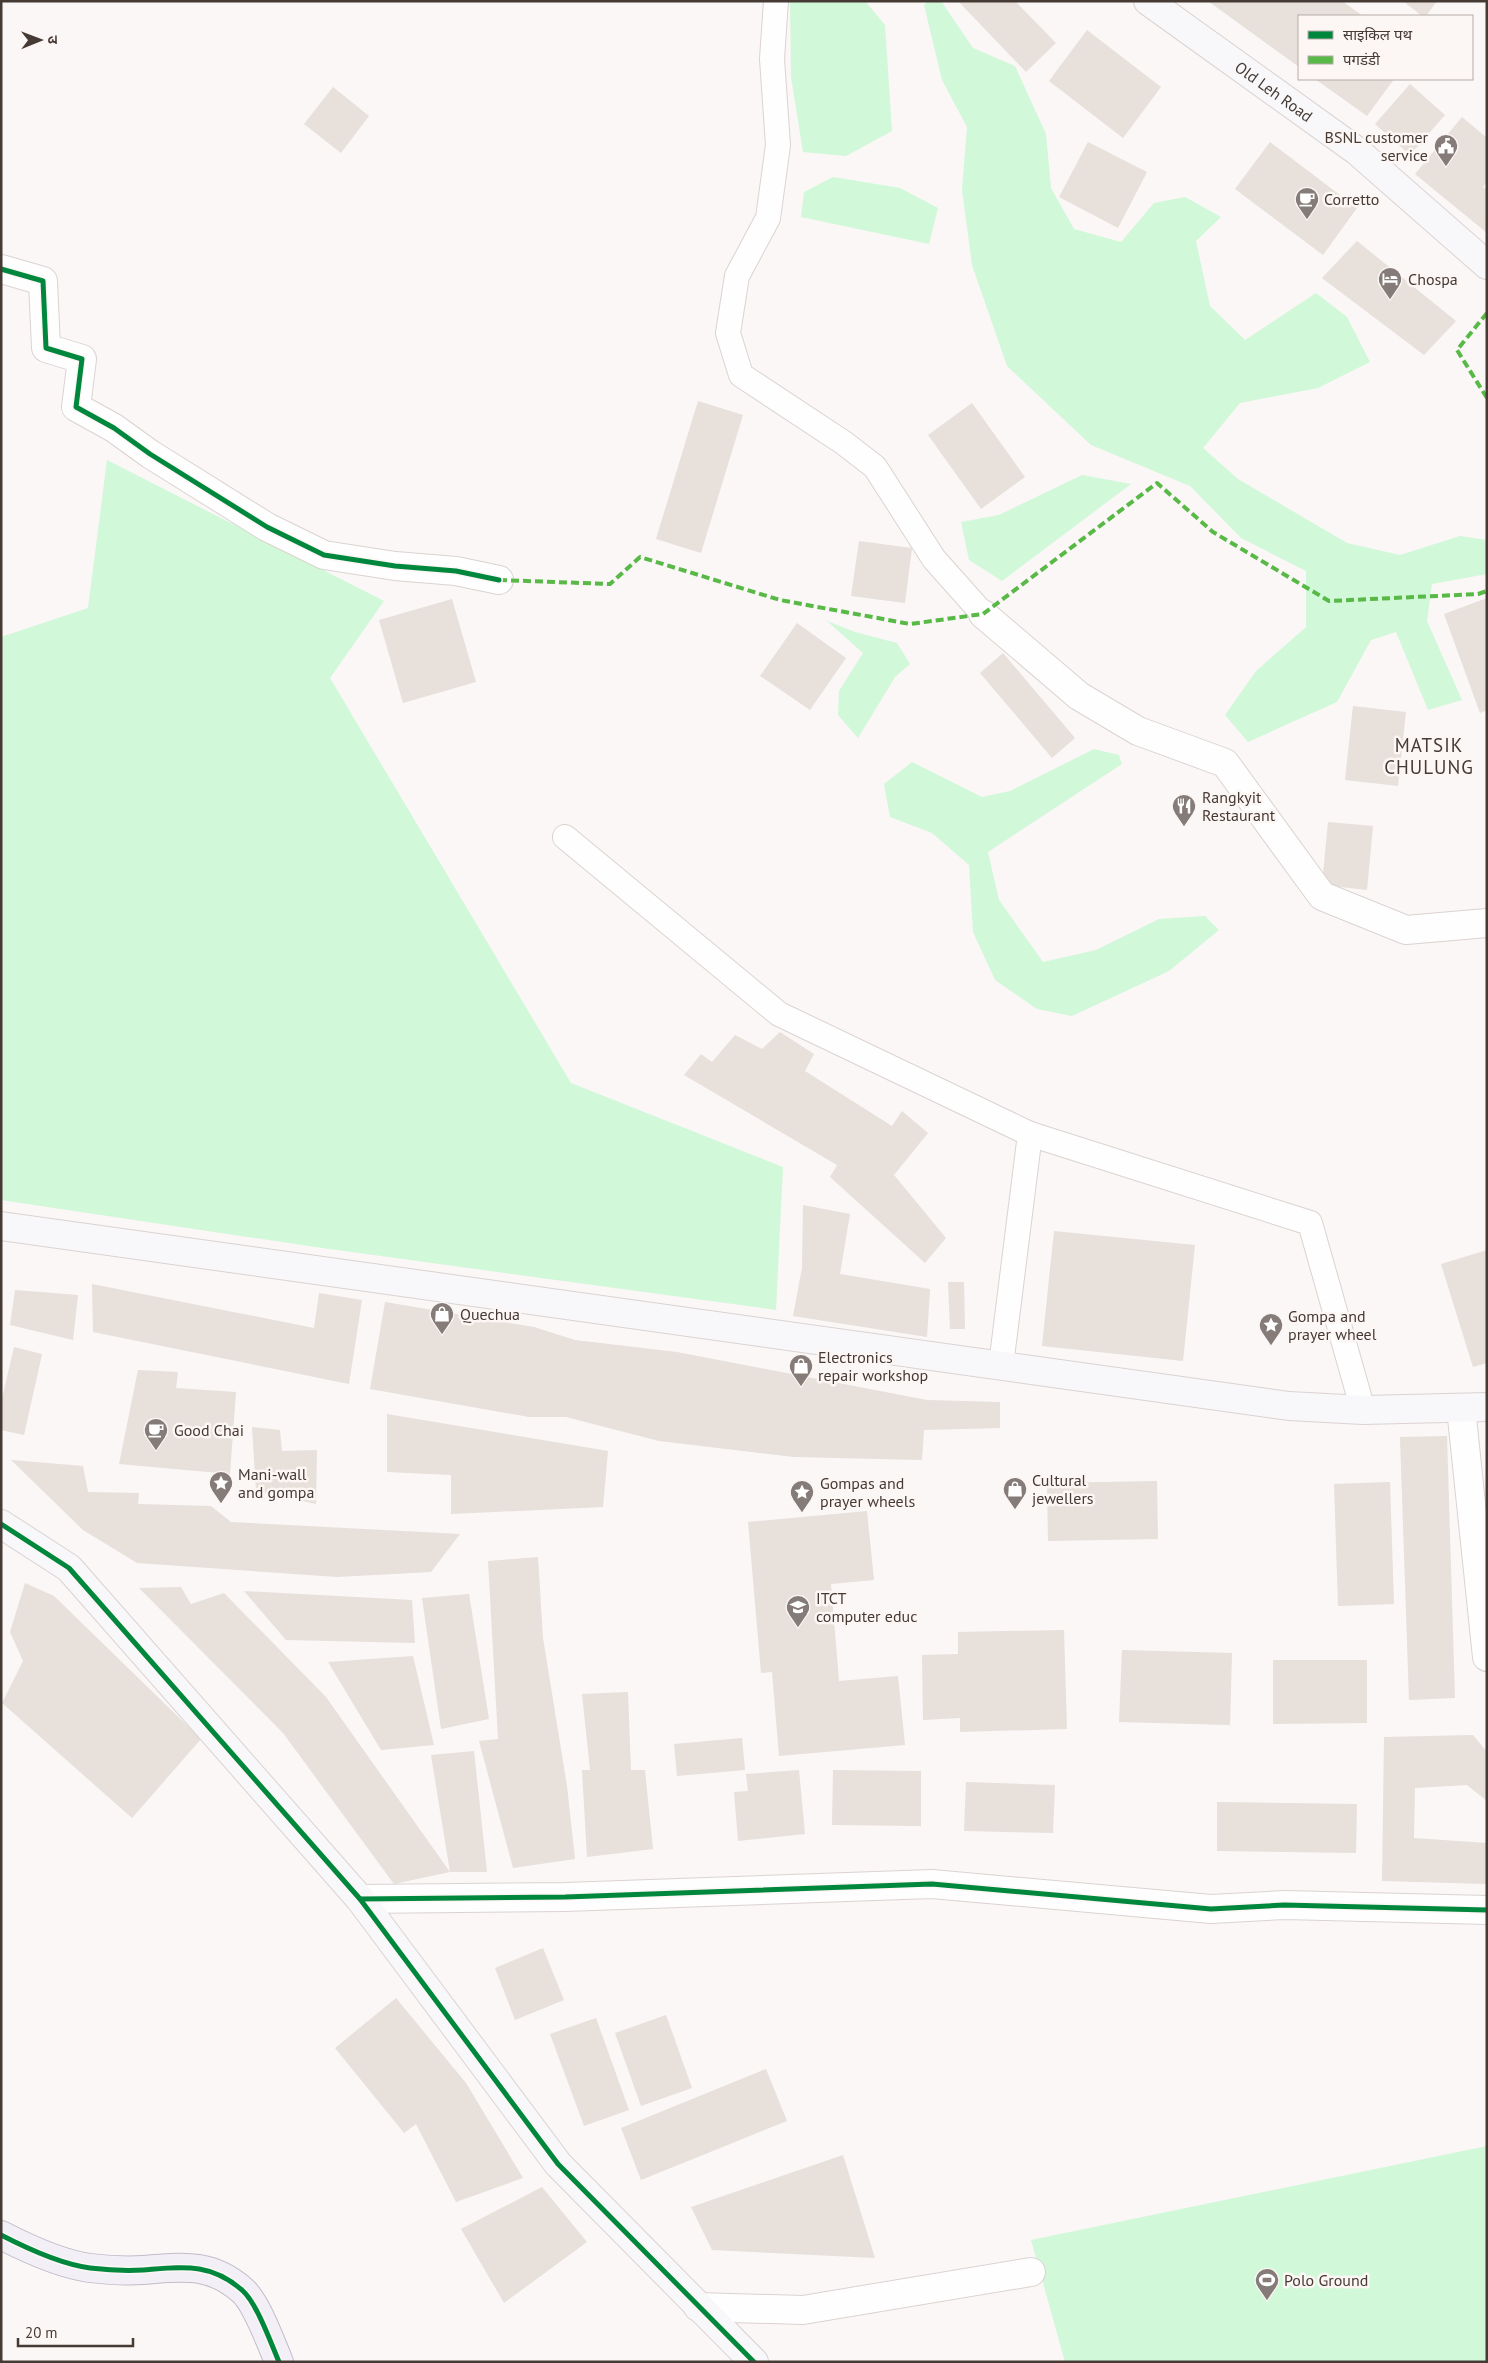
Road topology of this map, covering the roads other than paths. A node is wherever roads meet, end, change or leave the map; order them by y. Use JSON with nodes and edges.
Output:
{"nodes":[{"id":1,"x":776,"y":1,"type":"edge"},
{"id":2,"x":1148,"y":1,"type":"edge"},
{"id":3,"x":1487,"y":265,"type":"edge"},
{"id":4,"x":1,"y":269,"type":"edge"},
{"id":5,"x":499,"y":580,"type":"dead end"},
{"id":6,"x":983,"y":614,"type":"joint"},
{"id":7,"x":565,"y":837,"type":"dead end"},
{"id":8,"x":1487,"y":922,"type":"edge"},
{"id":9,"x":1030,"y":1134,"type":"junction"},
{"id":10,"x":1,"y":1226,"type":"edge"},
{"id":11,"x":1001,"y":1366,"type":"junction"},
{"id":12,"x":1474,"y":1408,"type":"edge"},
{"id":13,"x":1362,"y":1410,"type":"junction"},
{"id":14,"x":1,"y":1524,"type":"edge"},
{"id":15,"x":1487,"y":1657,"type":"edge"},
{"id":16,"x":360,"y":1899,"type":"junction"},
{"id":17,"x":1487,"y":1910,"type":"edge"},
{"id":18,"x":1,"y":2234,"type":"edge"},
{"id":19,"x":1031,"y":2272,"type":"dead end"},
{"id":20,"x":698,"y":2307,"type":"junction"},
{"id":21,"x":279,"y":2362,"type":"edge"},
{"id":22,"x":754,"y":2362,"type":"edge"}],
"edges":[{"from":1,"to":6,"type":"lane"},
{"from":2,"to":3,"type":"street","name":"Old Leh Road"},
{"from":4,"to":5,"type":"street"},
{"from":6,"to":8,"type":"street"},
{"from":7,"to":9,"type":"lane"},
{"from":9,"to":11,"type":"lane"},
{"from":9,"to":13,"type":"lane"},
{"from":10,"to":11,"type":"street"},
{"from":11,"to":13,"type":"street"},
{"from":12,"to":13,"type":"street"},
{"from":12,"to":15,"type":"street"},
{"from":14,"to":16,"type":"street"},
{"from":16,"to":17,"type":"street"},
{"from":16,"to":20,"type":"street"},
{"from":18,"to":21,"type":"main road"},
{"from":19,"to":20,"type":"street"},
{"from":20,"to":22,"type":"street"}]}
